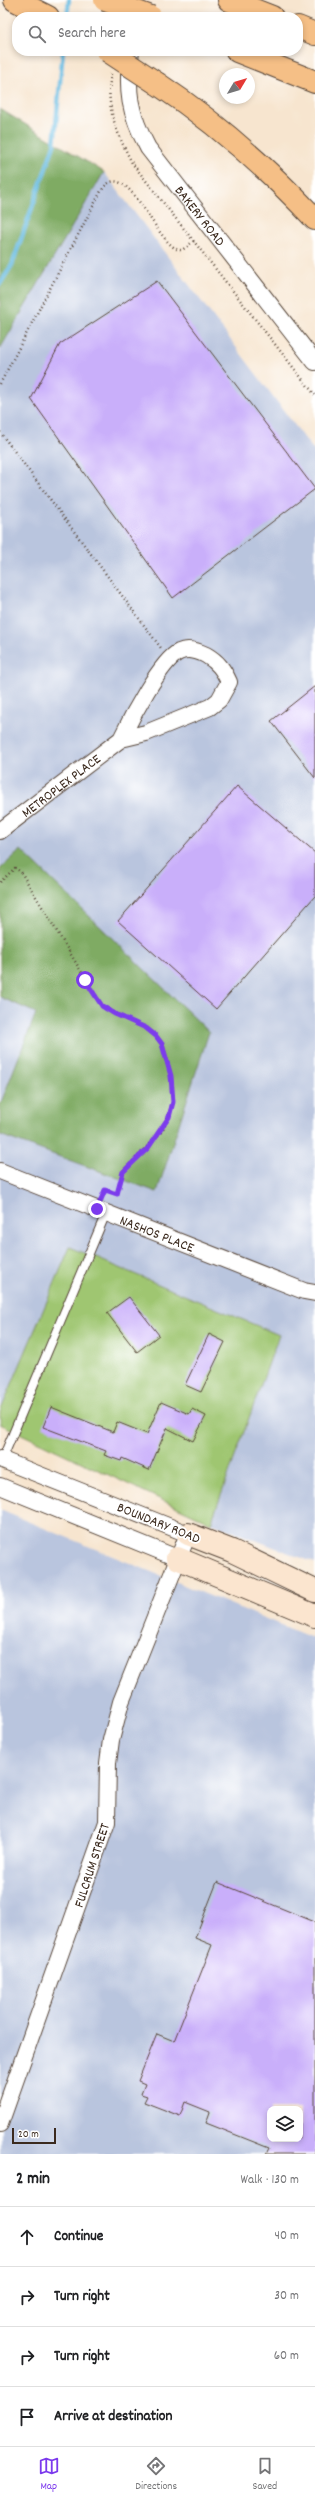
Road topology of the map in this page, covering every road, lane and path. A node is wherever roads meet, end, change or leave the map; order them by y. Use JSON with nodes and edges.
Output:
{"nodes":[{"id":1,"x":16,"y":0,"type":"edge"},
{"id":2,"x":105,"y":0,"type":"edge"},
{"id":3,"x":138,"y":0,"type":"edge"},
{"id":4,"x":229,"y":0,"type":"edge"},
{"id":5,"x":39,"y":12,"type":"edge"},
{"id":6,"x":137,"y":12,"type":"edge"},
{"id":7,"x":137,"y":12,"type":"edge"},
{"id":8,"x":259,"y":12,"type":"edge"},
{"id":9,"x":303,"y":29,"type":"edge"},
{"id":10,"x":315,"y":34,"type":"edge"},
{"id":11,"x":116,"y":56,"type":"edge"},
{"id":12,"x":130,"y":56,"type":"edge"},
{"id":13,"x":250,"y":56,"type":"edge"},
{"id":14,"x":315,"y":82,"type":"edge"},
{"id":15,"x":315,"y":219,"type":"edge"},
{"id":16,"x":194,"y":241,"type":"dead end"},
{"id":17,"x":315,"y":362,"type":"edge"},
{"id":18,"x":0,"y":384,"type":"edge"},
{"id":19,"x":0,"y":432,"type":"edge"},
{"id":20,"x":170,"y":659,"type":"junction"},
{"id":21,"x":121,"y":739,"type":"junction"},
{"id":22,"x":0,"y":831,"type":"edge"},
{"id":23,"x":0,"y":882,"type":"edge"},
{"id":24,"x":0,"y":1171,"type":"edge"},
{"id":25,"x":102,"y":1211,"type":"junction"},
{"id":26,"x":315,"y":1293,"type":"edge"},
{"id":27,"x":1,"y":1460,"type":"edge"},
{"id":28,"x":0,"y":1486,"type":"edge"},
{"id":29,"x":188,"y":1534,"type":"junction"},
{"id":30,"x":177,"y":1558,"type":"junction"},
{"id":31,"x":315,"y":1591,"type":"edge"},
{"id":32,"x":315,"y":1616,"type":"edge"},
{"id":33,"x":0,"y":2124,"type":"edge"}],
"edges":[{"from":1,"to":5,"type":"highway"},
{"from":2,"to":6,"type":"highway","bridge":true},
{"from":3,"to":7,"type":"street"},
{"from":4,"to":8,"type":"highway"},
{"from":9,"to":10,"type":"highway"},
{"from":11,"to":15,"type":"highway","bridge":true},
{"from":12,"to":17,"type":"street","name":"BAKERY ROAD"},
{"from":13,"to":14,"type":"highway"},
{"from":16,"to":18,"type":"path"},
{"from":19,"to":20,"type":"path"},
{"from":20,"to":21,"type":"street","name":"METROPLEX PLACE"},
{"from":20,"to":21,"type":"street","name":"METROPLEX PLACE"},
{"from":21,"to":22,"type":"street","name":"METROPLEX PLACE"},
{"from":23,"to":25,"type":"path"},
{"from":24,"to":25,"type":"street","name":"NASHOS PLACE"},
{"from":25,"to":26,"type":"street","name":"NASHOS PLACE"},
{"from":25,"to":27,"type":"lane"},
{"from":27,"to":29,"type":"street","name":"BOUNDARY ROAD"},
{"from":28,"to":30,"type":"street","name":"BOUNDARY ROAD"},
{"from":29,"to":30,"type":"street","name":"FULCRUM STREET"},
{"from":29,"to":31,"type":"street","name":"BOUNDARY ROAD"},
{"from":30,"to":32,"type":"street","name":"BOUNDARY ROAD"},
{"from":30,"to":33,"type":"street","name":"FULCRUM STREET"}]}
